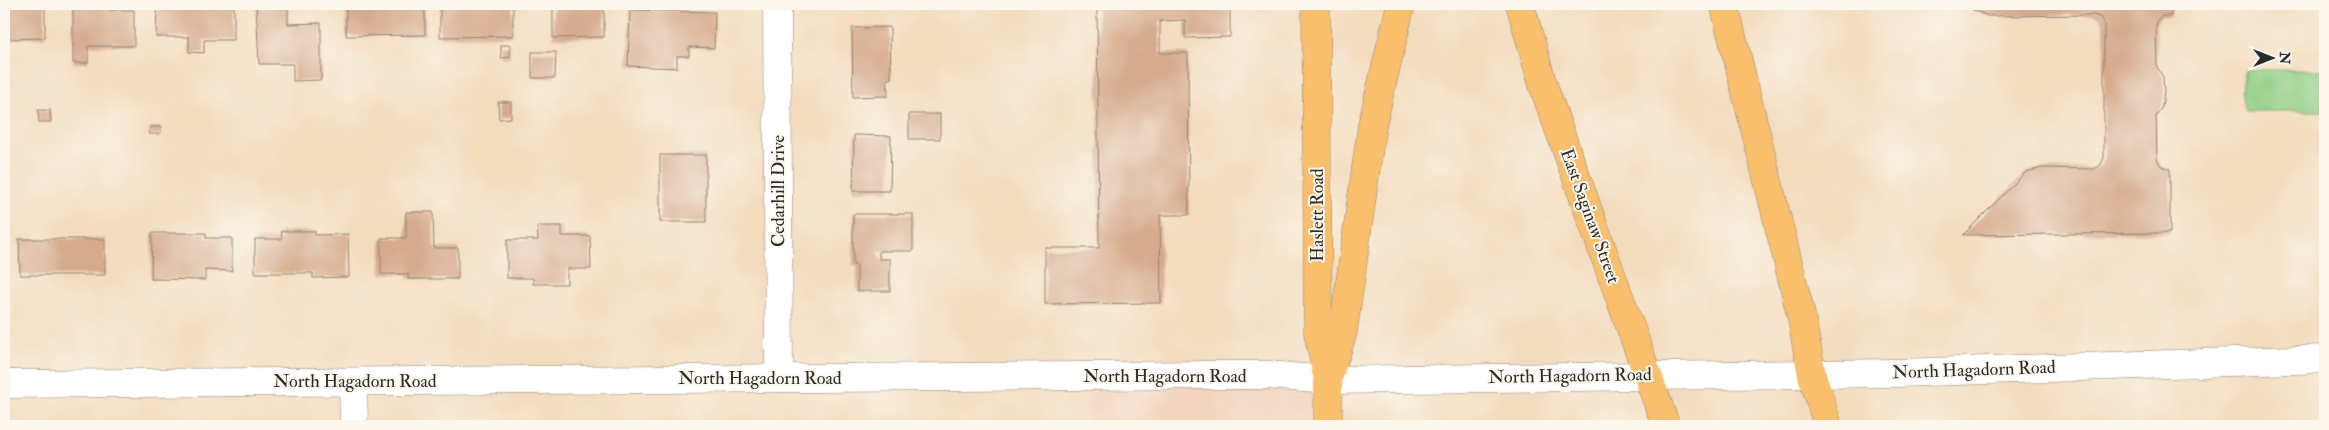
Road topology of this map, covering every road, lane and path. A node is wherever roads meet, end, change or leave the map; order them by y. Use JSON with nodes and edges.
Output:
{"nodes":[{"id":1,"x":777,"y":4,"type":"edge"},
{"id":2,"x":1316,"y":4,"type":"edge"},
{"id":3,"x":1401,"y":4,"type":"edge"},
{"id":4,"x":1520,"y":4,"type":"edge"},
{"id":5,"x":1724,"y":4,"type":"edge"},
{"id":6,"x":2325,"y":358,"type":"edge"},
{"id":7,"x":1648,"y":374,"type":"junction"},
{"id":8,"x":1812,"y":374,"type":"junction"},
{"id":9,"x":779,"y":378,"type":"junction"},
{"id":10,"x":1328,"y":380,"type":"junction"},
{"id":11,"x":353,"y":382,"type":"junction"},
{"id":12,"x":4,"y":384,"type":"edge"},
{"id":13,"x":354,"y":426,"type":"edge"},
{"id":14,"x":1328,"y":426,"type":"edge"},
{"id":15,"x":1666,"y":426,"type":"edge"},
{"id":16,"x":1828,"y":426,"type":"edge"}],
"edges":[{"from":1,"to":9,"type":"street","name":"Cedarhill Drive"},
{"from":2,"to":10,"type":"main road","name":"Haslett Road"},
{"from":3,"to":10,"type":"main road"},
{"from":4,"to":7,"type":"main road","name":"East Saginaw Street"},
{"from":5,"to":8,"type":"main road"},
{"from":6,"to":8,"type":"street","name":"North Hagadorn Road"},
{"from":7,"to":8,"type":"street","name":"North Hagadorn Road"},
{"from":7,"to":10,"type":"street","name":"North Hagadorn Road"},
{"from":7,"to":15,"type":"main road","name":"East Saginaw Street"},
{"from":8,"to":16,"type":"main road"},
{"from":9,"to":10,"type":"street","name":"North Hagadorn Road"},
{"from":9,"to":11,"type":"street","name":"North Hagadorn Road"},
{"from":10,"to":14,"type":"main road","name":"Haslett Road"},
{"from":11,"to":12,"type":"street","name":"North Hagadorn Road"},
{"from":11,"to":13,"type":"street"}]}
